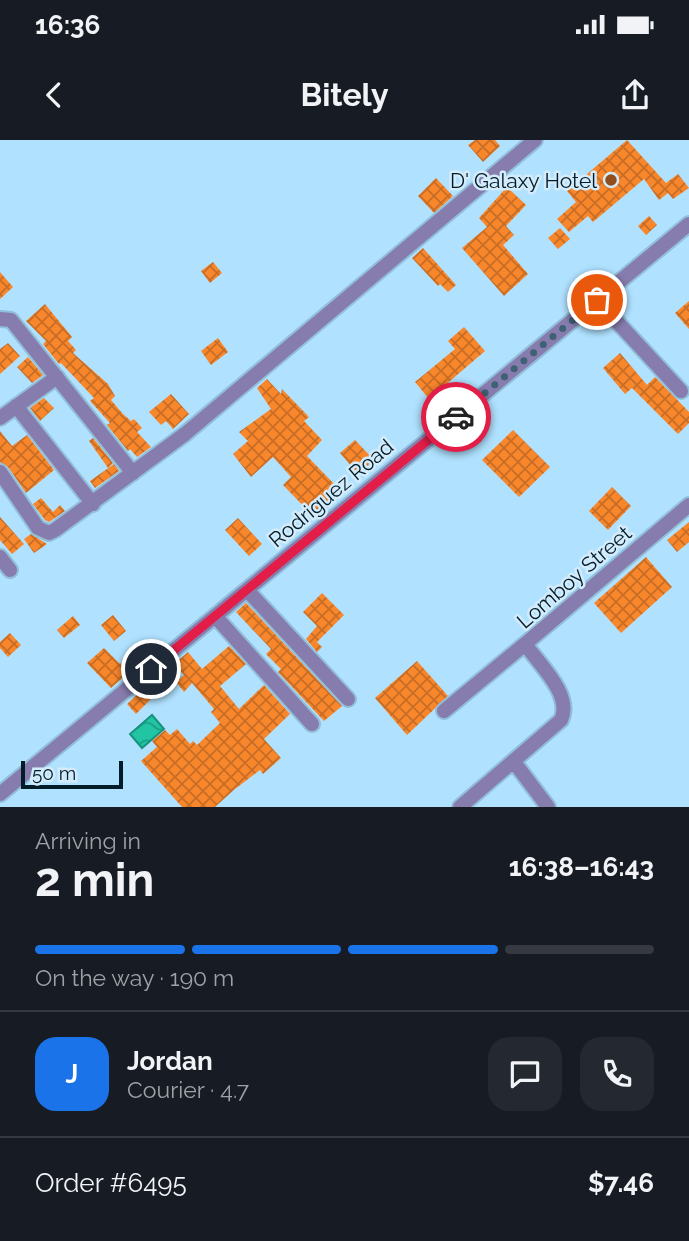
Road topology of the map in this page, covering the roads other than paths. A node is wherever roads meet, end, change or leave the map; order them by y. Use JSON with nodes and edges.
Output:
{"nodes":[{"id":1,"x":535,"y":140,"type":"edge"},
{"id":2,"x":689,"y":224,"type":"edge"},
{"id":3,"x":597,"y":300,"type":"junction"},
{"id":4,"x":0,"y":318,"type":"edge"},
{"id":5,"x":57,"y":377,"type":"junction"},
{"id":6,"x":681,"y":391,"type":"dead end"},
{"id":7,"x":16,"y":405,"type":"junction"},
{"id":8,"x":0,"y":418,"type":"edge"},
{"id":9,"x":0,"y":472,"type":"edge"},
{"id":10,"x":134,"y":473,"type":"junction"},
{"id":11,"x":93,"y":504,"type":"junction"},
{"id":12,"x":689,"y":505,"type":"edge"},
{"id":13,"x":0,"y":557,"type":"edge"},
{"id":14,"x":10,"y":570,"type":"dead end"},
{"id":15,"x":247,"y":590,"type":"junction"},
{"id":16,"x":215,"y":616,"type":"junction"},
{"id":17,"x":524,"y":644,"type":"junction"},
{"id":18,"x":348,"y":699,"type":"dead end"},
{"id":19,"x":443,"y":711,"type":"dead end"},
{"id":20,"x":312,"y":724,"type":"dead end"},
{"id":21,"x":514,"y":762,"type":"junction"},
{"id":22,"x":0,"y":794,"type":"edge"},
{"id":23,"x":460,"y":807,"type":"edge"},
{"id":24,"x":548,"y":807,"type":"edge"}],
"edges":[{"from":1,"to":10,"type":"street"},
{"from":2,"to":3,"type":"street","name":"Rodriguez Road"},
{"from":3,"to":6,"type":"street"},
{"from":3,"to":15,"type":"street","name":"Rodriguez Road"},
{"from":4,"to":5,"type":"street"},
{"from":5,"to":7,"type":"street"},
{"from":5,"to":10,"type":"street"},
{"from":7,"to":8,"type":"street"},
{"from":7,"to":11,"type":"street"},
{"from":9,"to":11,"type":"street"},
{"from":10,"to":11,"type":"street"},
{"from":12,"to":17,"type":"street","name":"Lomboy Street"},
{"from":13,"to":14,"type":"street"},
{"from":15,"to":16,"type":"street","name":"Rodriguez Road"},
{"from":15,"to":18,"type":"street"},
{"from":16,"to":20,"type":"street"},
{"from":16,"to":22,"type":"street","name":"Rodriguez Road"},
{"from":17,"to":19,"type":"street"},
{"from":17,"to":21,"type":"street","name":"Lomboy Street"},
{"from":21,"to":23,"type":"street","name":"Lomboy Street"},
{"from":21,"to":24,"type":"street"}]}
